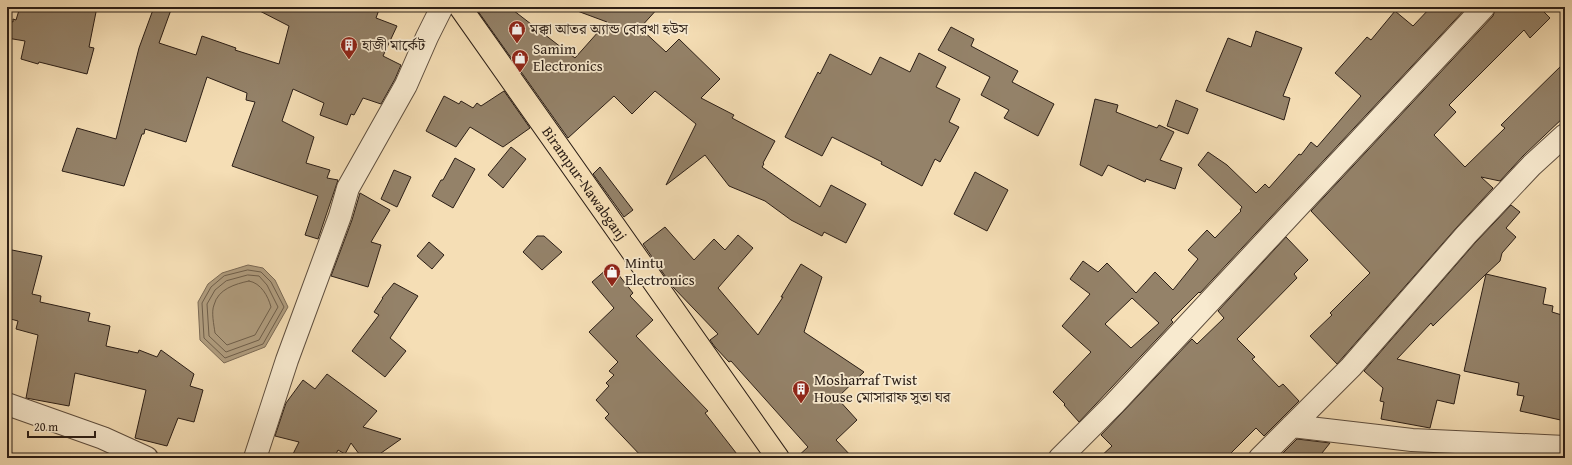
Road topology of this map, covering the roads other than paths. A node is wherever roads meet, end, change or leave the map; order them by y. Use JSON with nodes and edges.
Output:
{"nodes":[{"id":1,"x":442,"y":7,"type":"edge"},
{"id":2,"x":460,"y":7,"type":"edge"},
{"id":3,"x":1484,"y":7,"type":"edge"},
{"id":4,"x":1565,"y":135,"type":"edge"},
{"id":5,"x":7,"y":404,"type":"edge"},
{"id":6,"x":1292,"y":426,"type":"junction"},
{"id":7,"x":1565,"y":447,"type":"edge"},
{"id":8,"x":147,"y":458,"type":"edge"},
{"id":9,"x":255,"y":458,"type":"edge"},
{"id":10,"x":778,"y":458,"type":"edge"},
{"id":11,"x":1060,"y":458,"type":"edge"},
{"id":12,"x":1260,"y":458,"type":"edge"}],
"edges":[{"from":1,"to":9,"type":"street"},
{"from":2,"to":10,"type":"main road","name":"Birampur-Nawabganj"},
{"from":3,"to":11,"type":"street"},
{"from":4,"to":6,"type":"street"},
{"from":5,"to":8,"type":"street"},
{"from":6,"to":7,"type":"street"},
{"from":6,"to":12,"type":"street"}]}
